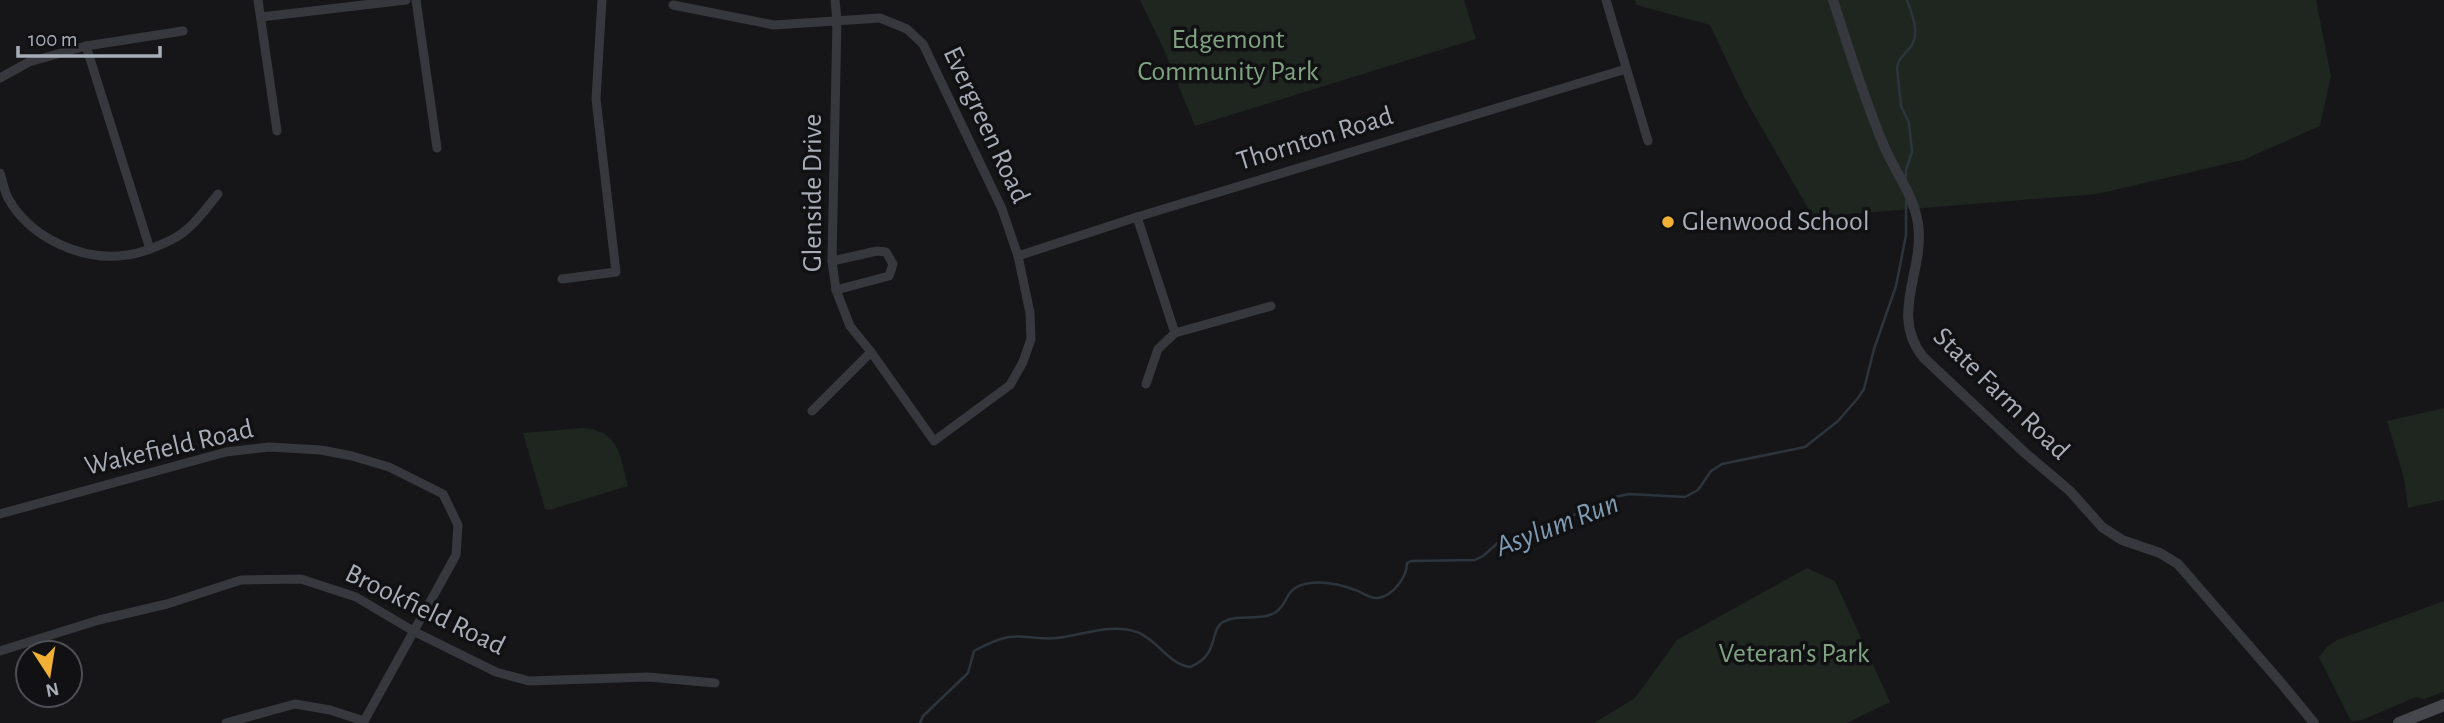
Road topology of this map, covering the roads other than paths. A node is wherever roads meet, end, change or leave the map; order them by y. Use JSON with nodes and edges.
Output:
{"nodes":[{"id":1,"x":258,"y":0,"type":"edge"},
{"id":2,"x":407,"y":0,"type":"edge"},
{"id":3,"x":416,"y":0,"type":"edge"},
{"id":4,"x":602,"y":0,"type":"edge"},
{"id":5,"x":835,"y":0,"type":"edge"},
{"id":6,"x":1606,"y":0,"type":"edge"},
{"id":7,"x":1833,"y":0,"type":"edge"},
{"id":8,"x":673,"y":5,"type":"dead end"},
{"id":9,"x":261,"y":18,"type":"junction"},
{"id":10,"x":837,"y":20,"type":"junction"},
{"id":11,"x":183,"y":31,"type":"dead end"},
{"id":12,"x":86,"y":46,"type":"junction"},
{"id":13,"x":1626,"y":69,"type":"junction"},
{"id":14,"x":0,"y":78,"type":"edge"},
{"id":15,"x":277,"y":131,"type":"dead end"},
{"id":16,"x":1648,"y":141,"type":"dead end"},
{"id":17,"x":437,"y":148,"type":"dead end"},
{"id":18,"x":0,"y":173,"type":"edge"},
{"id":19,"x":218,"y":194,"type":"dead end"},
{"id":20,"x":1137,"y":217,"type":"junction"},
{"id":21,"x":150,"y":249,"type":"junction"},
{"id":22,"x":1018,"y":256,"type":"junction"},
{"id":23,"x":832,"y":261,"type":"junction"},
{"id":24,"x":562,"y":279,"type":"dead end"},
{"id":25,"x":836,"y":290,"type":"junction"},
{"id":26,"x":1271,"y":306,"type":"dead end"},
{"id":27,"x":1175,"y":333,"type":"junction"},
{"id":28,"x":871,"y":352,"type":"junction"},
{"id":29,"x":1146,"y":384,"type":"dead end"},
{"id":30,"x":812,"y":411,"type":"dead end"},
{"id":31,"x":934,"y":441,"type":"joint"},
{"id":32,"x":0,"y":514,"type":"edge"},
{"id":33,"x":415,"y":632,"type":"junction"},
{"id":34,"x":0,"y":651,"type":"edge"},
{"id":35,"x":715,"y":683,"type":"dead end"},
{"id":36,"x":2444,"y":705,"type":"edge"},
{"id":37,"x":364,"y":722,"type":"edge"},
{"id":38,"x":226,"y":723,"type":"edge"},
{"id":39,"x":2314,"y":723,"type":"edge"},
{"id":40,"x":2399,"y":723,"type":"edge"}],
"edges":[{"from":1,"to":9,"type":"street"},
{"from":2,"to":9,"type":"street"},
{"from":3,"to":17,"type":"street"},
{"from":4,"to":24,"type":"street"},
{"from":5,"to":10,"type":"street","name":"Glenside Drive"},
{"from":6,"to":13,"type":"street"},
{"from":7,"to":39,"type":"street","name":"State Farm Road"},
{"from":8,"to":10,"type":"street","name":"Evergreen Road"},
{"from":9,"to":15,"type":"street"},
{"from":10,"to":22,"type":"street","name":"Evergreen Road"},
{"from":10,"to":23,"type":"street","name":"Glenside Drive"},
{"from":11,"to":12,"type":"street"},
{"from":12,"to":14,"type":"street"},
{"from":12,"to":21,"type":"street"},
{"from":13,"to":16,"type":"street"},
{"from":13,"to":20,"type":"street","name":"Thornton Road"},
{"from":18,"to":21,"type":"street"},
{"from":19,"to":21,"type":"street"},
{"from":20,"to":22,"type":"street","name":"Thornton Road"},
{"from":20,"to":27,"type":"street"},
{"from":22,"to":31,"type":"street","name":"Evergreen Road"},
{"from":23,"to":25,"type":"street","name":"Glenside Drive"},
{"from":23,"to":25,"type":"street"},
{"from":25,"to":28,"type":"street","name":"Glenside Drive"},
{"from":26,"to":27,"type":"street"},
{"from":27,"to":29,"type":"street"},
{"from":28,"to":30,"type":"street"},
{"from":28,"to":31,"type":"street","name":"Glenside Drive"},
{"from":32,"to":33,"type":"street","name":"Wakefield Road"},
{"from":33,"to":34,"type":"street","name":"Brookfield Road"},
{"from":33,"to":35,"type":"street","name":"Brookfield Road"},
{"from":33,"to":37,"type":"street","name":"Wakefield Road"},
{"from":36,"to":40,"type":"main road"},
{"from":37,"to":38,"type":"street"}]}
